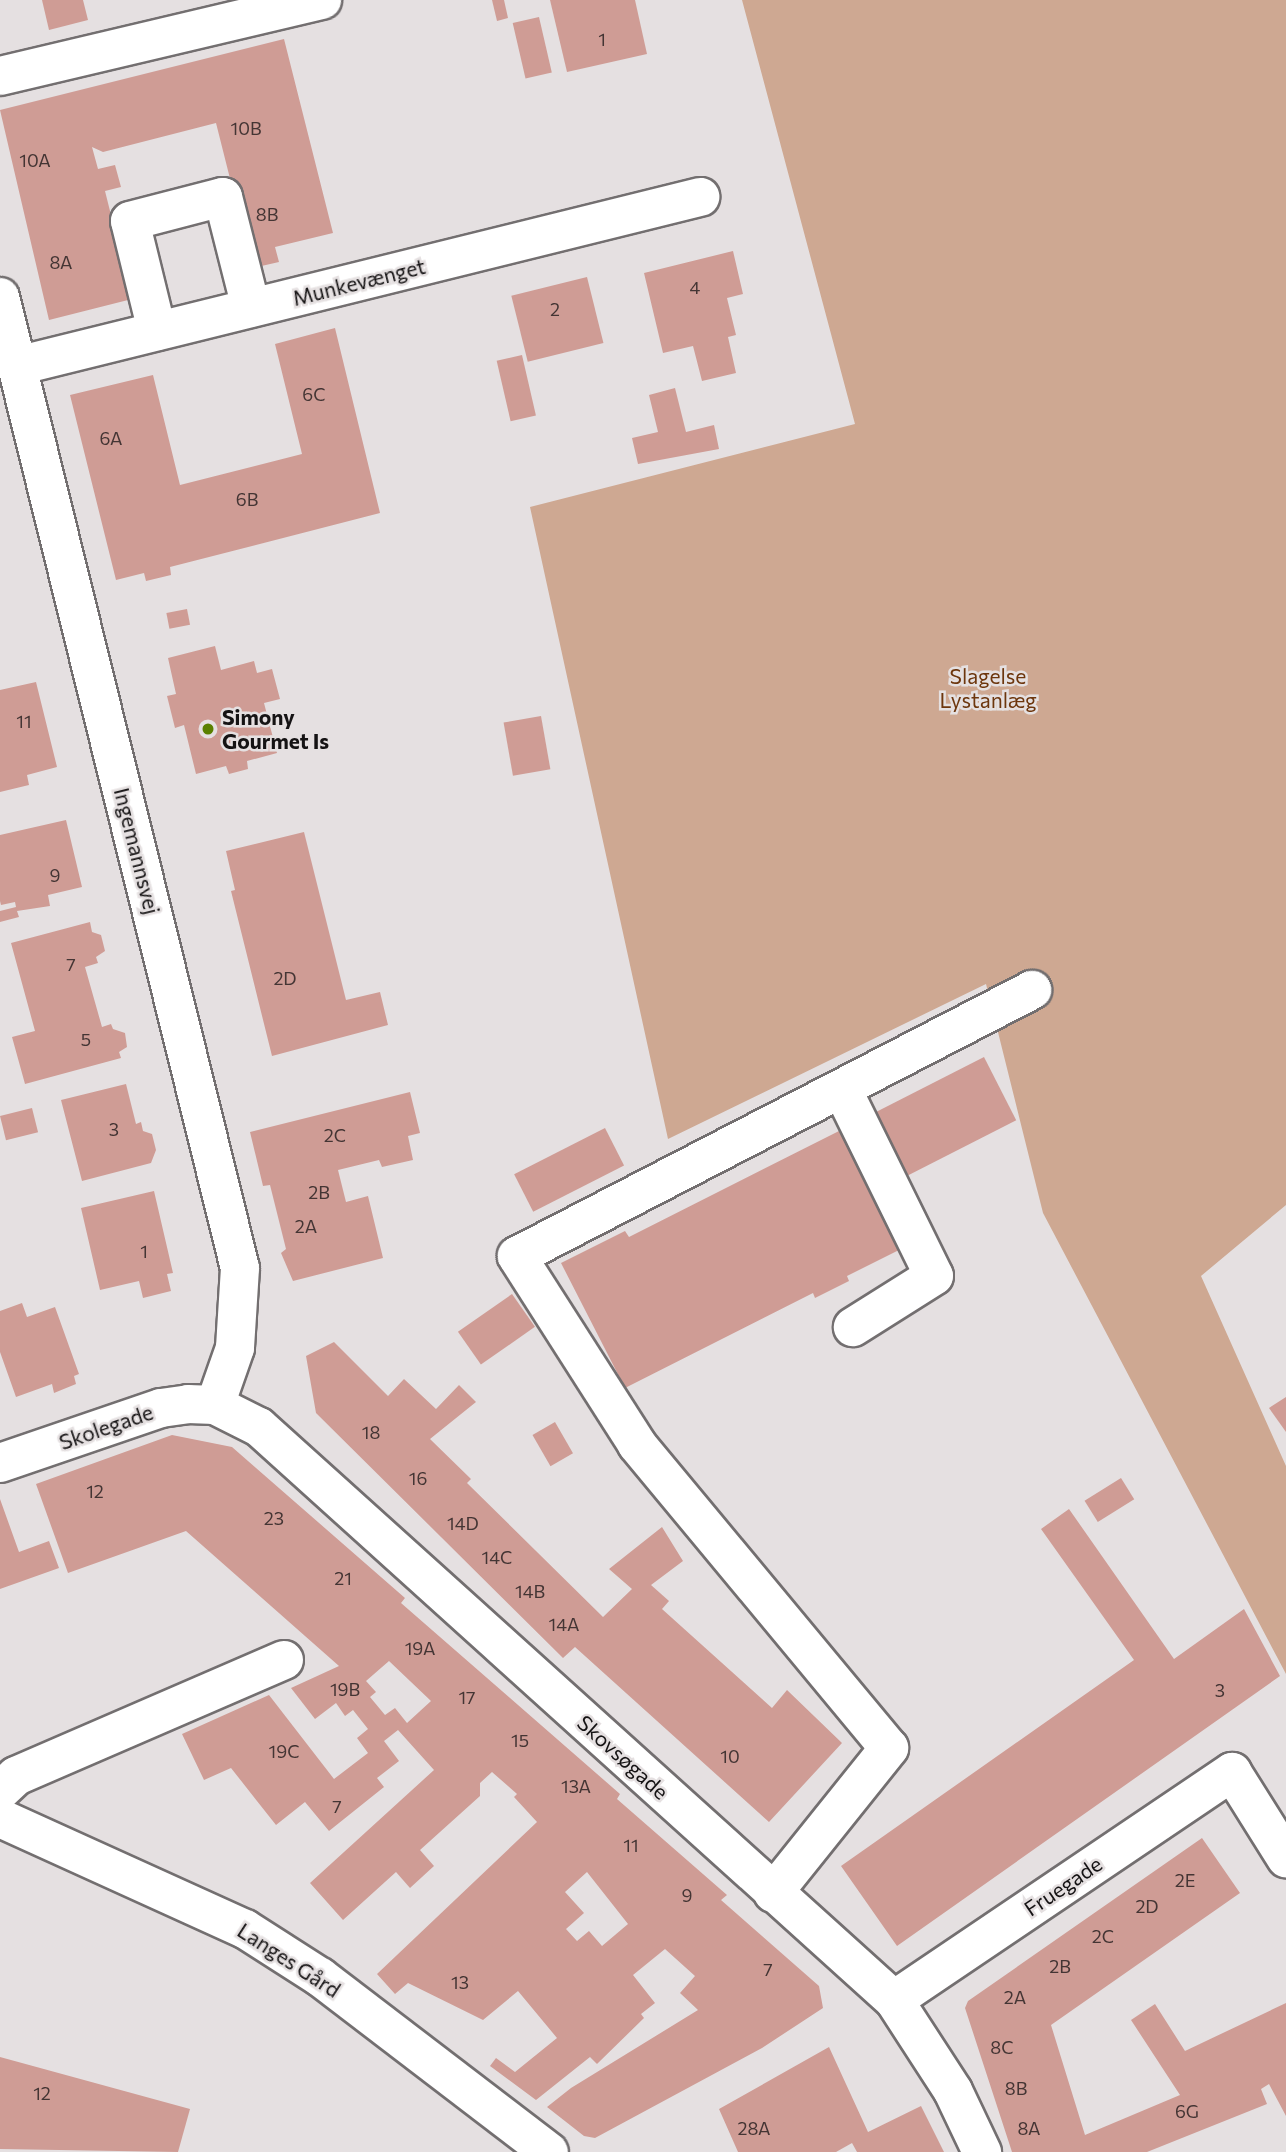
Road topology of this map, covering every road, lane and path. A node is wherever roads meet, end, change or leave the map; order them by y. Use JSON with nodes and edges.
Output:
{"nodes":[{"id":1,"x":322,"y":0,"type":"edge"},
{"id":2,"x":0,"y":76,"type":"edge"},
{"id":3,"x":700,"y":197,"type":"dead end"},
{"id":4,"x":0,"y":296,"type":"edge"},
{"id":5,"x":251,"y":308,"type":"junction"},
{"id":6,"x":157,"y":331,"type":"junction"},
{"id":7,"x":10,"y":354,"type":"edge"},
{"id":8,"x":1032,"y":990,"type":"dead end"},
{"id":9,"x":842,"y":1088,"type":"junction"},
{"id":10,"x":853,"y":1327,"type":"dead end"},
{"id":11,"x":215,"y":1405,"type":"junction"},
{"id":12,"x":0,"y":1463,"type":"edge"},
{"id":13,"x":284,"y":1660,"type":"dead end"},
{"id":14,"x":0,"y":1791,"type":"edge"},
{"id":15,"x":0,"y":1818,"type":"edge"},
{"id":16,"x":1286,"y":1858,"type":"edge"},
{"id":17,"x":773,"y":1893,"type":"junction"},
{"id":18,"x":894,"y":2000,"type":"junction"},
{"id":19,"x":549,"y":2152,"type":"edge"},
{"id":20,"x":982,"y":2152,"type":"edge"}],
"edges":[{"from":1,"to":2,"type":"street"},
{"from":3,"to":5,"type":"street","name":"Munkevænget"},
{"from":4,"to":7,"type":"street","name":"Ingemannsvej"},
{"from":5,"to":6,"type":"street","name":"Munkevænget"},
{"from":5,"to":6,"type":"street"},
{"from":6,"to":7,"type":"street","name":"Munkevænget"},
{"from":7,"to":11,"type":"street","name":"Ingemannsvej"},
{"from":8,"to":9,"type":"street"},
{"from":9,"to":10,"type":"street"},
{"from":9,"to":17,"type":"street"},
{"from":11,"to":12,"type":"street","name":"Skolegade"},
{"from":11,"to":17,"type":"street","name":"Skovsøgade"},
{"from":13,"to":14,"type":"street"},
{"from":15,"to":19,"type":"street","name":"Langes Gård"},
{"from":16,"to":18,"type":"street","name":"Fruegade"},
{"from":17,"to":18,"type":"street","name":"Skovsøgade"},
{"from":18,"to":20,"type":"street","name":"Skovsøgade"}]}
